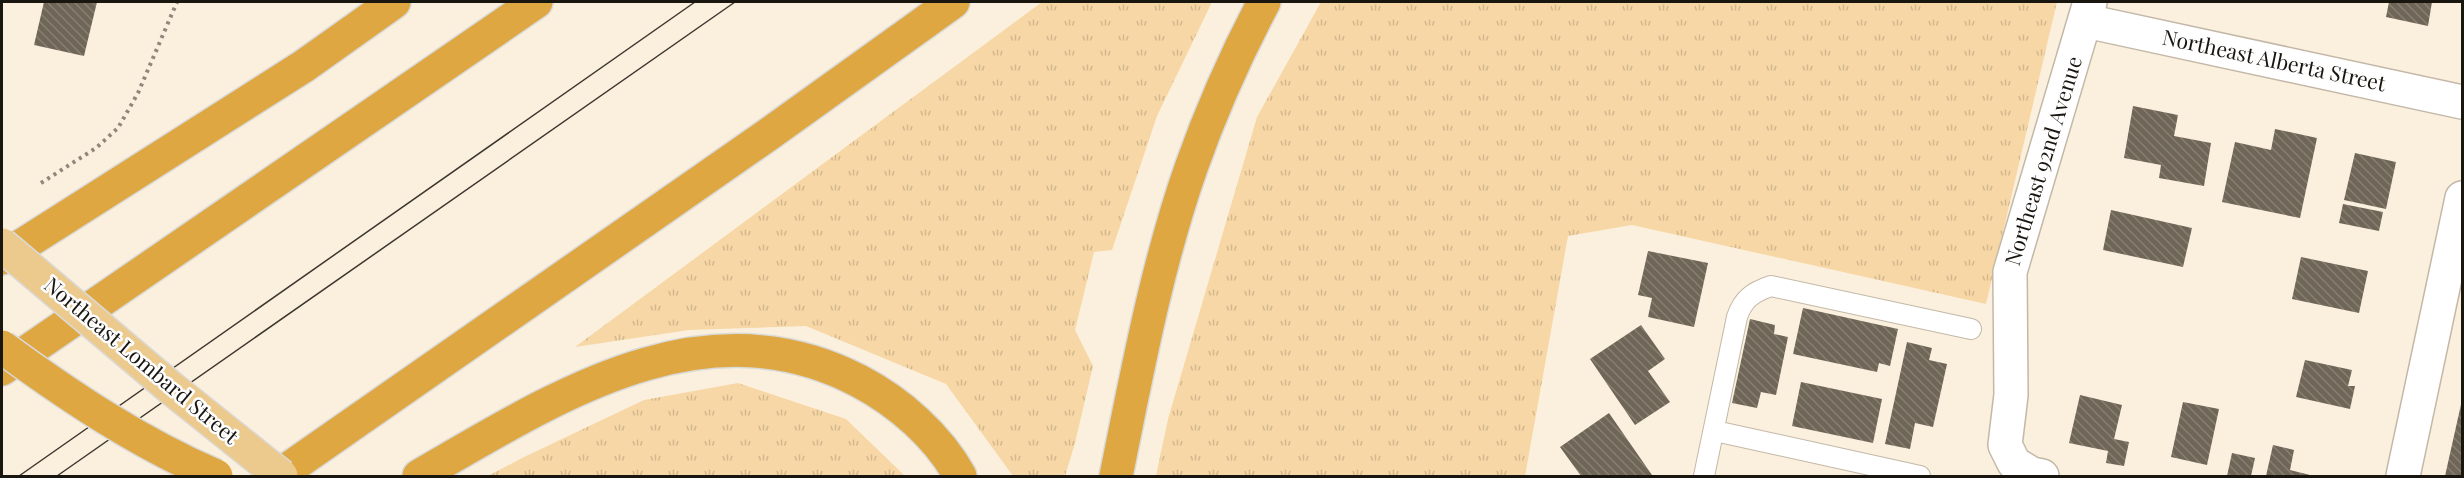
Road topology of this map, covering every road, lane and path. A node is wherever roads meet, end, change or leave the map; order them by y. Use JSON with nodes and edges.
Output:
{"nodes":[{"id":1,"x":177,"y":2,"type":"edge"},
{"id":2,"x":394,"y":2,"type":"edge"},
{"id":3,"x":536,"y":2,"type":"edge"},
{"id":4,"x":953,"y":2,"type":"edge"},
{"id":5,"x":1264,"y":2,"type":"edge"},
{"id":6,"x":2088,"y":11,"type":"edge"},
{"id":7,"x":2463,"y":102,"type":"edge"},
{"id":8,"x":41,"y":183,"type":"dead end"},
{"id":9,"x":2463,"y":198,"type":"edge"},
{"id":10,"x":2,"y":245,"type":"edge"},
{"id":11,"x":2,"y":258,"type":"edge"},
{"id":12,"x":1971,"y":329,"type":"dead end"},
{"id":13,"x":2,"y":347,"type":"edge"},
{"id":14,"x":2,"y":369,"type":"edge"},
{"id":15,"x":1715,"y":431,"type":"junction"},
{"id":16,"x":2028,"y":470,"type":"edge"},
{"id":17,"x":216,"y":477,"type":"edge"},
{"id":18,"x":280,"y":477,"type":"edge"},
{"id":19,"x":419,"y":477,"type":"edge"},
{"id":20,"x":960,"y":477,"type":"edge"},
{"id":21,"x":1116,"y":477,"type":"edge"},
{"id":22,"x":1704,"y":477,"type":"edge"},
{"id":23,"x":1920,"y":477,"type":"edge"},
{"id":24,"x":2403,"y":477,"type":"edge"}],
"edges":[{"from":1,"to":8,"type":"path"},
{"from":2,"to":11,"type":"highway"},
{"from":3,"to":14,"type":"highway"},
{"from":4,"to":18,"type":"highway"},
{"from":5,"to":21,"type":"highway"},
{"from":6,"to":7,"type":"street","name":"Northeast Alberta Street"},
{"from":6,"to":16,"type":"street","name":"Northeast 92nd Avenue"},
{"from":9,"to":24,"type":"street"},
{"from":10,"to":18,"type":"main road","name":"Northeast Lombard Street","bridge":true},
{"from":12,"to":15,"type":"lane"},
{"from":13,"to":17,"type":"highway","bridge":true},
{"from":15,"to":22,"type":"lane"},
{"from":15,"to":23,"type":"lane"},
{"from":19,"to":20,"type":"highway"}]}
